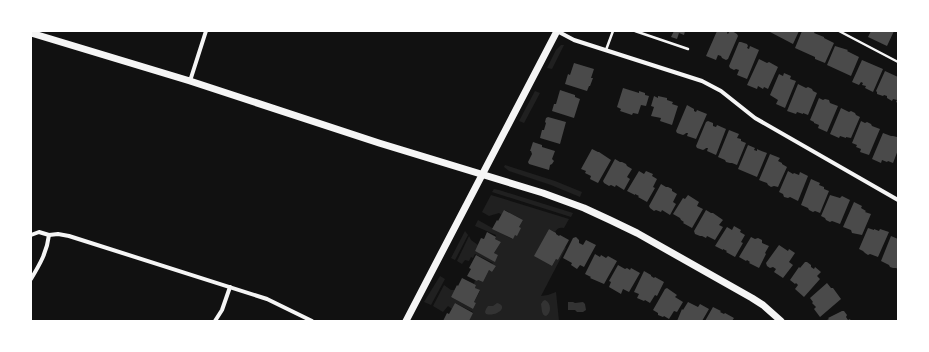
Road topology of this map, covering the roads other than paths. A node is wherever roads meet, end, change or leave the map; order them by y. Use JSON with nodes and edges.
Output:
{"nodes":[{"id":1,"x":206,"y":31,"type":"edge"},
{"id":2,"x":557,"y":31,"type":"edge"},
{"id":3,"x":613,"y":31,"type":"edge"},
{"id":4,"x":635,"y":31,"type":"edge"},
{"id":5,"x":840,"y":31,"type":"edge"},
{"id":6,"x":36,"y":33,"type":"edge"},
{"id":7,"x":688,"y":49,"type":"dead end"},
{"id":8,"x":606,"y":50,"type":"junction"},
{"id":9,"x":898,"y":57,"type":"edge"},
{"id":10,"x":897,"y":62,"type":"edge"},
{"id":11,"x":190,"y":81,"type":"junction"},
{"id":12,"x":483,"y":174,"type":"junction"},
{"id":13,"x":898,"y":200,"type":"edge"},
{"id":14,"x":31,"y":235,"type":"edge"},
{"id":15,"x":49,"y":235,"type":"junction"},
{"id":16,"x":31,"y":279,"type":"edge"},
{"id":17,"x":230,"y":287,"type":"junction"},
{"id":18,"x":216,"y":321,"type":"edge"},
{"id":19,"x":312,"y":321,"type":"edge"},
{"id":20,"x":406,"y":321,"type":"edge"},
{"id":21,"x":781,"y":321,"type":"edge"}],
"edges":[{"from":1,"to":11,"type":"street"},
{"from":2,"to":8,"type":"street"},
{"from":2,"to":12,"type":"street"},
{"from":3,"to":8,"type":"lane"},
{"from":4,"to":7,"type":"lane"},
{"from":5,"to":10,"type":"lane"},
{"from":6,"to":11,"type":"street"},
{"from":8,"to":13,"type":"street"},
{"from":9,"to":10,"type":"lane"},
{"from":11,"to":12,"type":"street"},
{"from":12,"to":20,"type":"street"},
{"from":12,"to":21,"type":"street"},
{"from":14,"to":15,"type":"street"},
{"from":15,"to":16,"type":"street"},
{"from":15,"to":17,"type":"street"},
{"from":17,"to":18,"type":"street"},
{"from":17,"to":19,"type":"street"}]}
